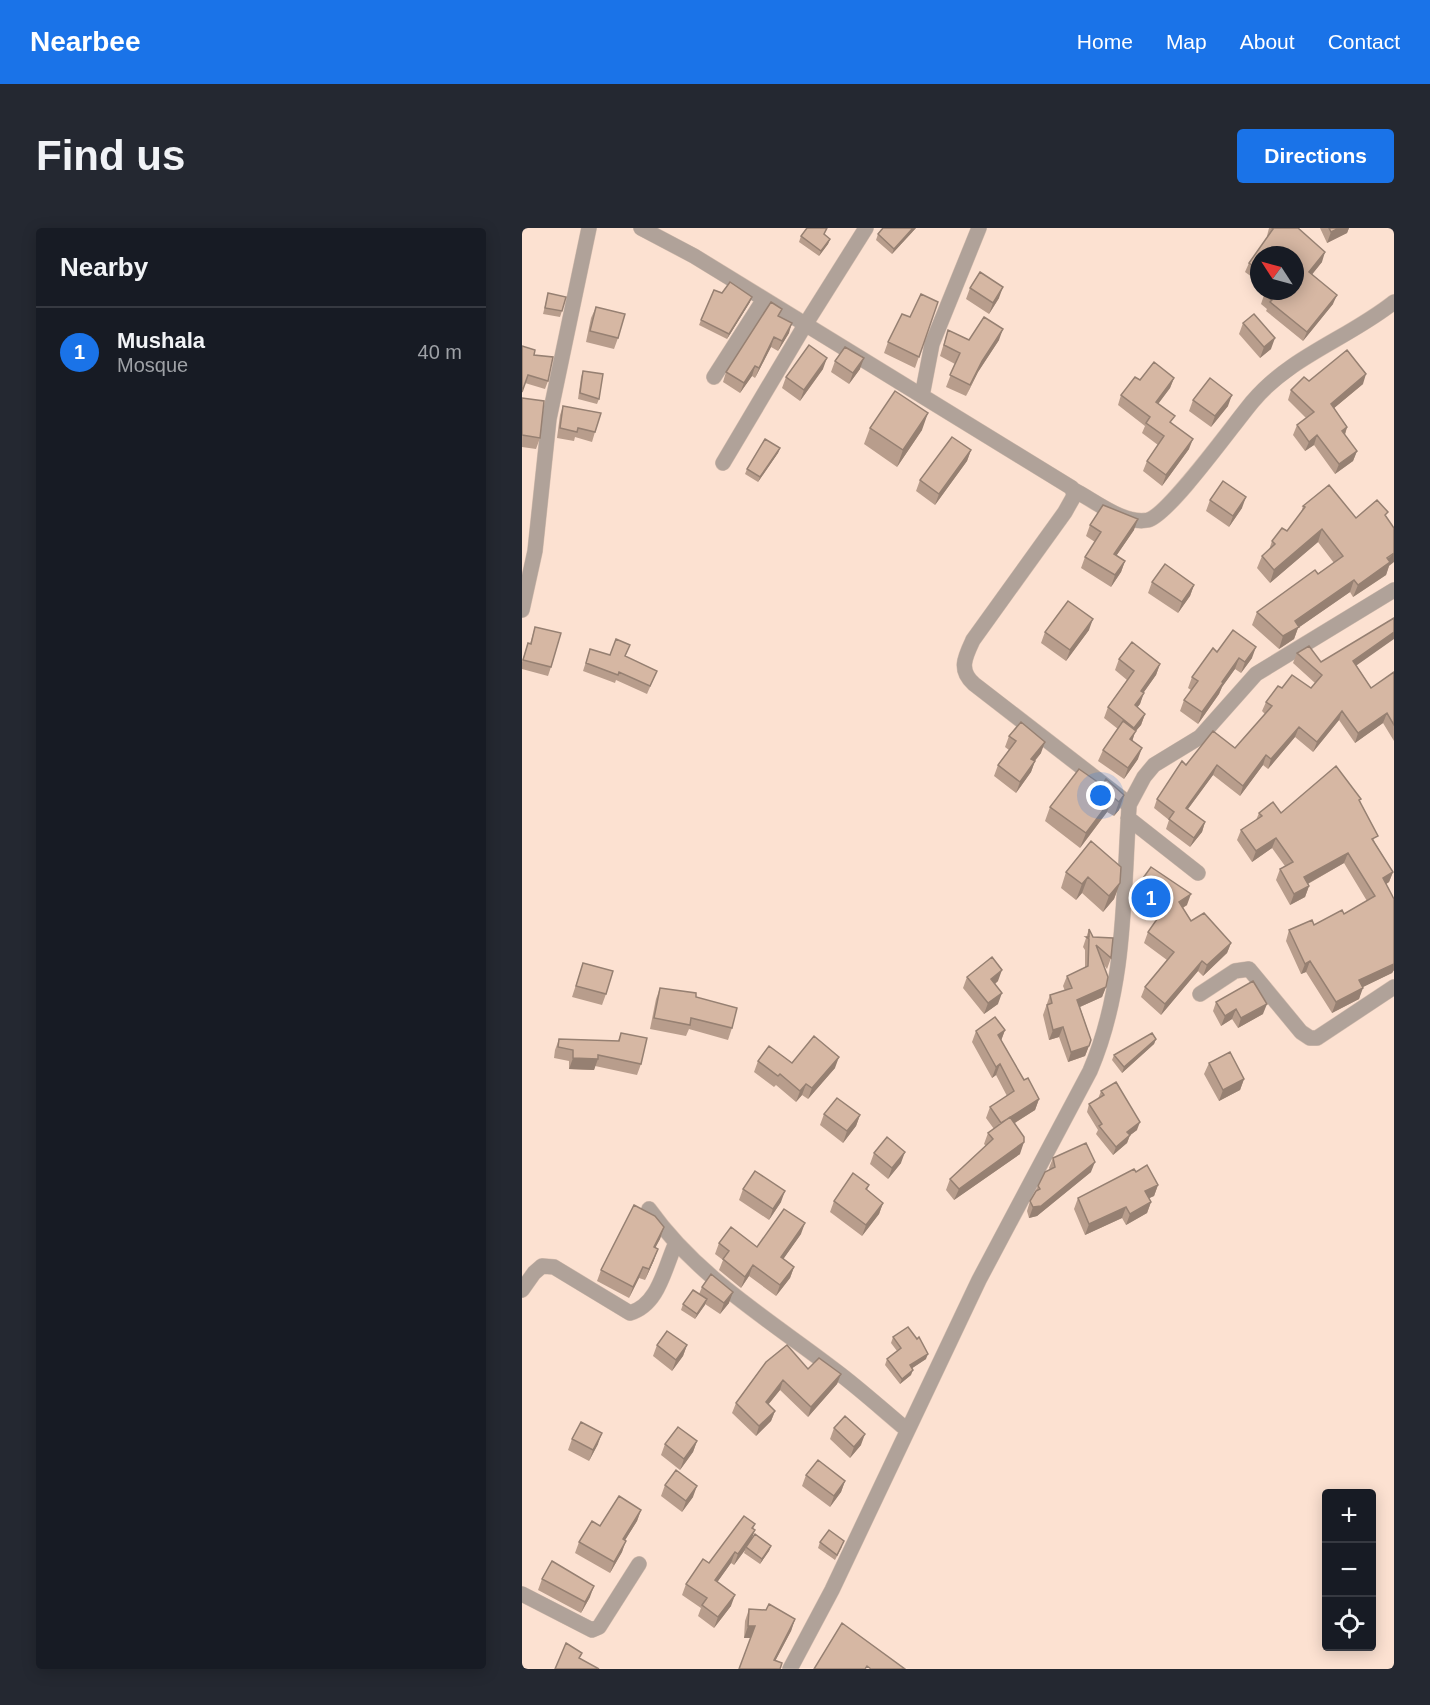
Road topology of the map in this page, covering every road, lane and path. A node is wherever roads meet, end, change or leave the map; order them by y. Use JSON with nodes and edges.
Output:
{"nodes":[{"id":1,"x":589,"y":228,"type":"edge"},
{"id":2,"x":641,"y":228,"type":"edge"},
{"id":3,"x":867,"y":228,"type":"edge"},
{"id":4,"x":979,"y":228,"type":"edge"},
{"id":5,"x":764,"y":299,"type":"junction"},
{"id":6,"x":1394,"y":302,"type":"edge"},
{"id":7,"x":805,"y":325,"type":"junction"},
{"id":8,"x":714,"y":377,"type":"dead end"},
{"id":9,"x":922,"y":396,"type":"junction"},
{"id":10,"x":723,"y":463,"type":"dead end"},
{"id":11,"x":1074,"y":490,"type":"junction"},
{"id":12,"x":1394,"y":590,"type":"edge"},
{"id":13,"x":522,"y":610,"type":"edge"},
{"id":14,"x":1129,"y":811,"type":"junction"},
{"id":15,"x":1198,"y":873,"type":"dead end"},
{"id":16,"x":1394,"y":987,"type":"edge"},
{"id":17,"x":1200,"y":994,"type":"dead end"},
{"id":18,"x":649,"y":1209,"type":"dead end"},
{"id":19,"x":675,"y":1245,"type":"junction"},
{"id":20,"x":522,"y":1290,"type":"edge"},
{"id":21,"x":907,"y":1430,"type":"junction"},
{"id":22,"x":639,"y":1564,"type":"dead end"},
{"id":23,"x":522,"y":1594,"type":"edge"},
{"id":24,"x":790,"y":1669,"type":"edge"}],
"edges":[{"from":1,"to":13,"type":"street"},
{"from":2,"to":5,"type":"street"},
{"from":3,"to":7,"type":"street"},
{"from":4,"to":9,"type":"street"},
{"from":5,"to":7,"type":"street"},
{"from":5,"to":8,"type":"street"},
{"from":6,"to":11,"type":"street"},
{"from":7,"to":9,"type":"street"},
{"from":7,"to":10,"type":"street"},
{"from":9,"to":11,"type":"street"},
{"from":11,"to":14,"type":"street"},
{"from":12,"to":14,"type":"street"},
{"from":14,"to":15,"type":"street"},
{"from":14,"to":21,"type":"street"},
{"from":16,"to":17,"type":"street"},
{"from":18,"to":19,"type":"street"},
{"from":19,"to":20,"type":"street"},
{"from":19,"to":21,"type":"street"},
{"from":21,"to":24,"type":"street"},
{"from":22,"to":23,"type":"street"}]}
